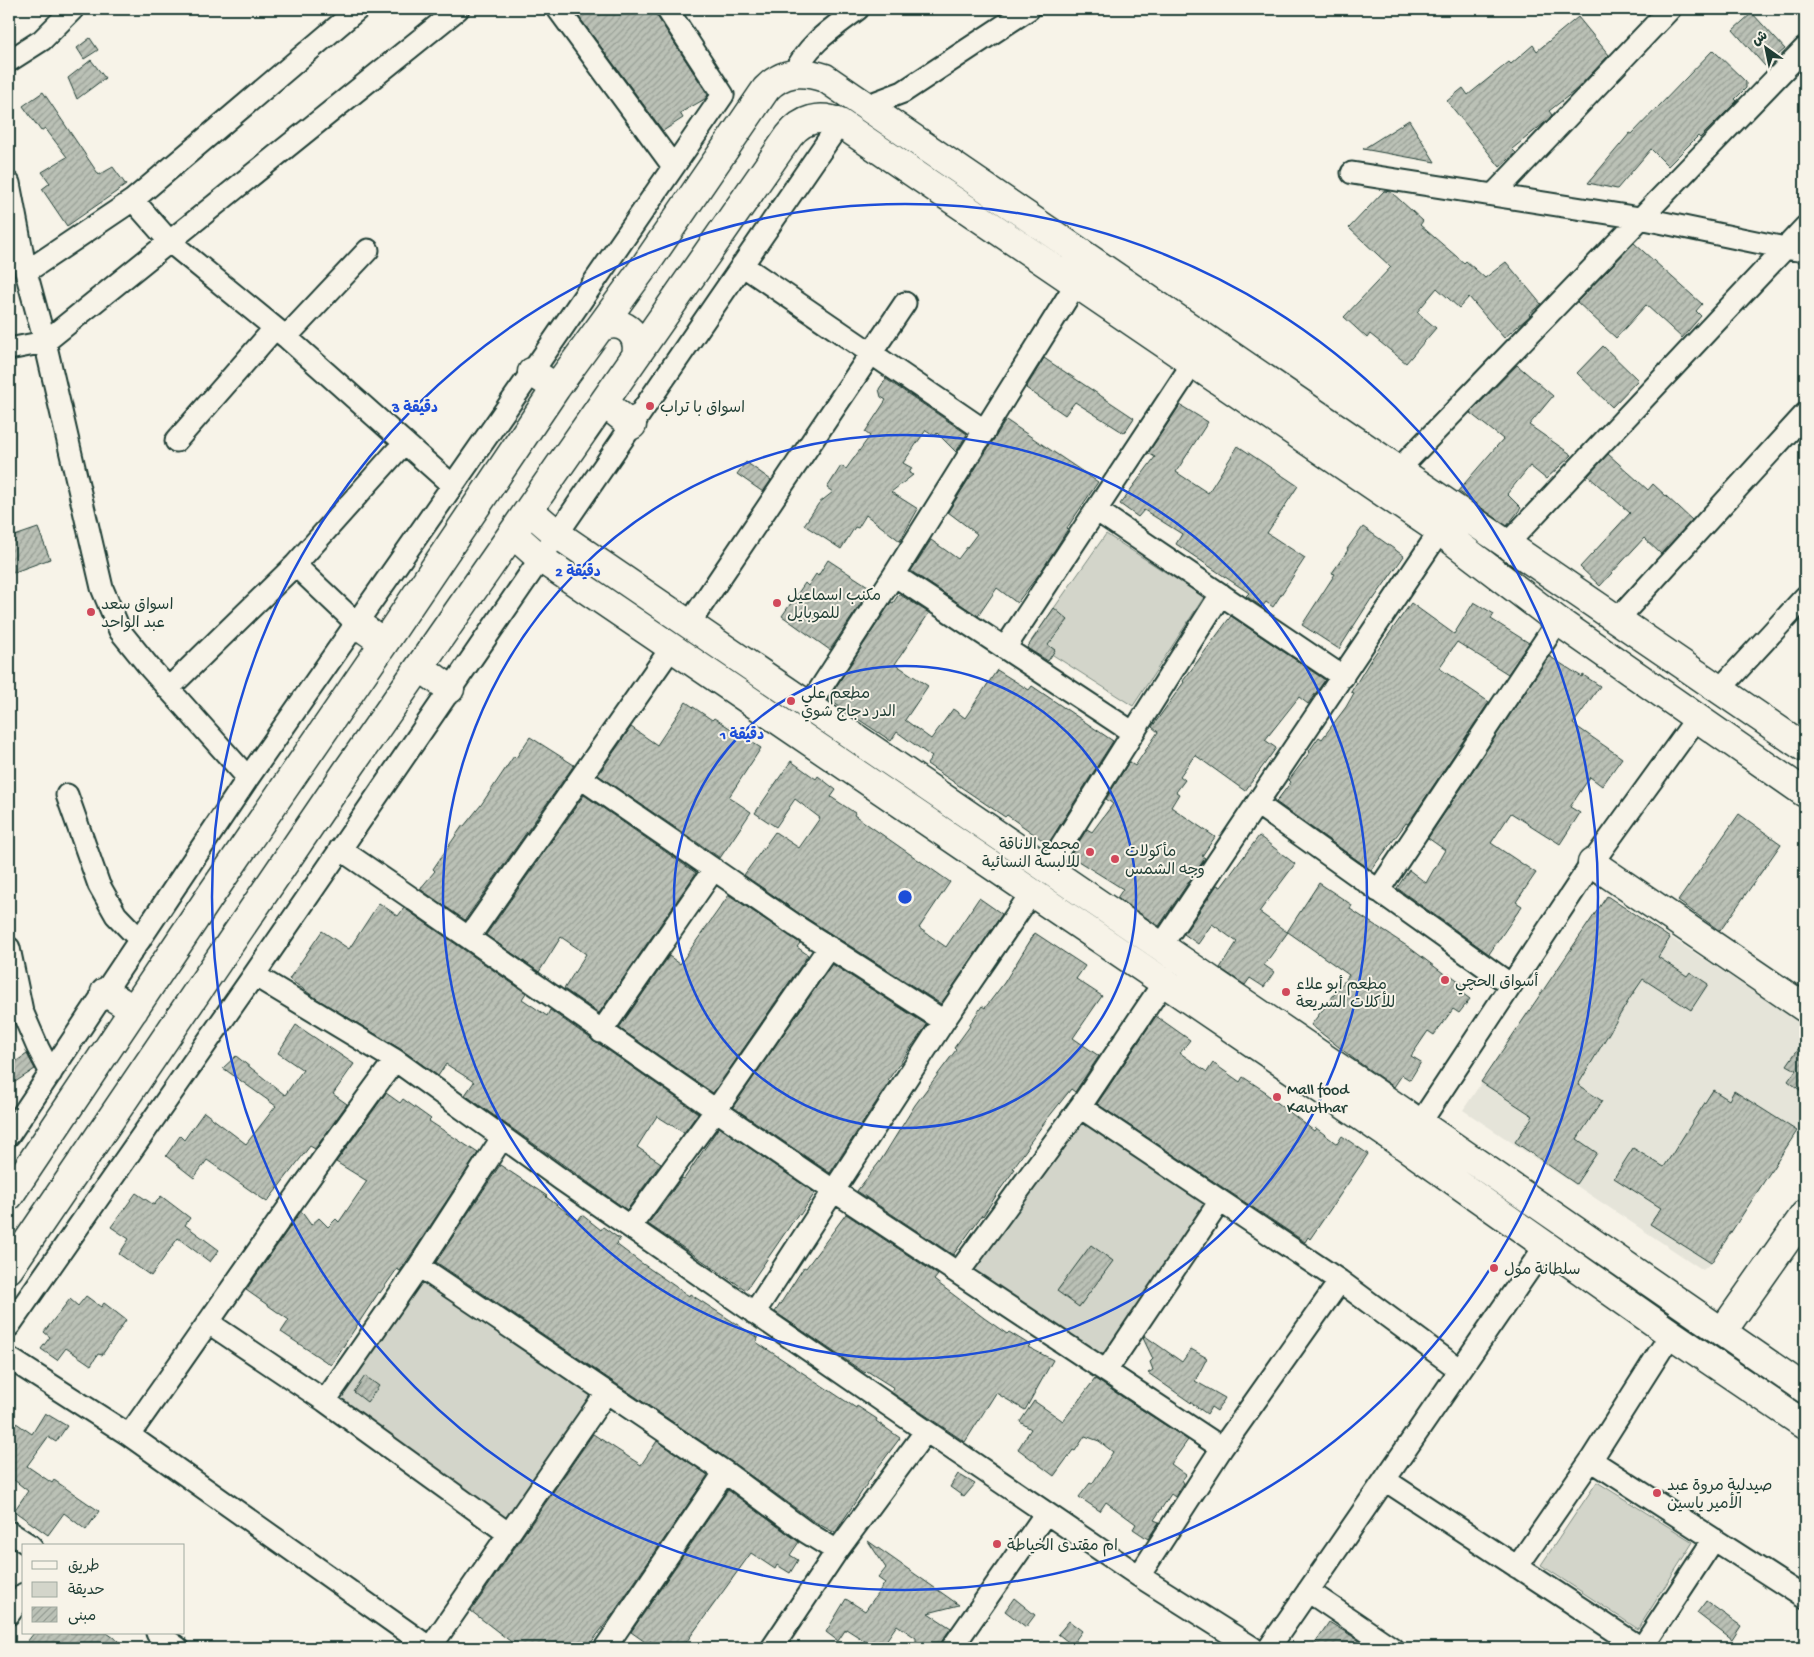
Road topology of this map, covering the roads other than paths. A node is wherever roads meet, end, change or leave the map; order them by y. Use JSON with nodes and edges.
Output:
{"nodes":[{"id":1,"x":73,"y":9,"type":"edge"},
{"id":2,"x":358,"y":9,"type":"edge"},
{"id":3,"x":458,"y":9,"type":"edge"},
{"id":4,"x":558,"y":9,"type":"edge"},
{"id":5,"x":667,"y":9,"type":"edge"},
{"id":6,"x":858,"y":9,"type":"edge"},
{"id":7,"x":1029,"y":9,"type":"edge"},
{"id":8,"x":1670,"y":9,"type":"edge"},
{"id":9,"x":1805,"y":48,"type":"edge"},
{"id":10,"x":9,"y":61,"type":"edge"},
{"id":11,"x":794,"y":74,"type":"junction"},
{"id":12,"x":866,"y":106,"type":"junction"},
{"id":13,"x":840,"y":123,"type":"junction"},
{"id":14,"x":673,"y":166,"type":"junction"},
{"id":15,"x":1352,"y":173,"type":"dead end"},
{"id":16,"x":9,"y":183,"type":"edge"},
{"id":17,"x":1493,"y":196,"type":"junction"},
{"id":18,"x":133,"y":200,"type":"junction"},
{"id":19,"x":1640,"y":218,"type":"junction"},
{"id":20,"x":1805,"y":228,"type":"edge"},
{"id":21,"x":170,"y":242,"type":"junction"},
{"id":22,"x":368,"y":250,"type":"dead end"},
{"id":23,"x":1795,"y":250,"type":"edge"},
{"id":24,"x":646,"y":264,"type":"junction"},
{"id":25,"x":742,"y":265,"type":"junction"},
{"id":26,"x":26,"y":272,"type":"junction"},
{"id":27,"x":1076,"y":284,"type":"junction"},
{"id":28,"x":680,"y":293,"type":"junction"},
{"id":29,"x":905,"y":304,"type":"dead end"},
{"id":30,"x":602,"y":326,"type":"junction"},
{"id":31,"x":280,"y":333,"type":"junction"},
{"id":32,"x":45,"y":342,"type":"junction"},
{"id":33,"x":9,"y":349,"type":"edge"},
{"id":34,"x":871,"y":354,"type":"junction"},
{"id":35,"x":636,"y":355,"type":"junction"},
{"id":36,"x":1193,"y":363,"type":"junction"},
{"id":37,"x":532,"y":372,"type":"junction"},
{"id":38,"x":556,"y":388,"type":"junction"},
{"id":39,"x":604,"y":403,"type":"junction"},
{"id":40,"x":1805,"y":414,"type":"edge"},
{"id":41,"x":632,"y":425,"type":"junction"},
{"id":42,"x":984,"y":431,"type":"junction"},
{"id":43,"x":176,"y":441,"type":"dead end"},
{"id":44,"x":404,"y":443,"type":"junction"},
{"id":45,"x":1398,"y":470,"type":"junction"},
{"id":46,"x":452,"y":485,"type":"junction"},
{"id":47,"x":529,"y":510,"type":"junction"},
{"id":48,"x":1096,"y":510,"type":"junction"},
{"id":49,"x":1440,"y":531,"type":"junction"},
{"id":50,"x":513,"y":534,"type":"junction"},
{"id":51,"x":557,"y":534,"type":"junction"},
{"id":52,"x":1507,"y":544,"type":"junction"},
{"id":53,"x":540,"y":558,"type":"junction"},
{"id":54,"x":295,"y":565,"type":"junction"},
{"id":55,"x":894,"y":575,"type":"junction"},
{"id":56,"x":1221,"y":594,"type":"junction"},
{"id":57,"x":1805,"y":597,"type":"edge"},
{"id":58,"x":1617,"y":620,"type":"junction"},
{"id":59,"x":1558,"y":621,"type":"junction"},
{"id":60,"x":356,"y":623,"type":"junction"},
{"id":61,"x":689,"y":624,"type":"junction"},
{"id":62,"x":384,"y":644,"type":"junction"},
{"id":63,"x":672,"y":648,"type":"junction"},
{"id":64,"x":1005,"y":648,"type":"junction"},
{"id":65,"x":420,"y":667,"type":"junction"},
{"id":66,"x":1343,"y":678,"type":"junction"},
{"id":67,"x":168,"y":688,"type":"junction"},
{"id":68,"x":450,"y":689,"type":"junction"},
{"id":69,"x":1720,"y":690,"type":"junction"},
{"id":70,"x":809,"y":706,"type":"junction"},
{"id":71,"x":1697,"y":718,"type":"junction"},
{"id":72,"x":1132,"y":732,"type":"junction"},
{"id":73,"x":1802,"y":740,"type":"edge"},
{"id":74,"x":316,"y":743,"type":"junction"},
{"id":75,"x":350,"y":768,"type":"junction"},
{"id":76,"x":248,"y":778,"type":"junction"},
{"id":77,"x":582,"y":778,"type":"junction"},
{"id":78,"x":1805,"y":793,"type":"edge"},
{"id":79,"x":67,"y":795,"type":"dead end"},
{"id":80,"x":1257,"y":804,"type":"junction"},
{"id":81,"x":273,"y":805,"type":"junction"},
{"id":82,"x":310,"y":826,"type":"junction"},
{"id":83,"x":340,"y":849,"type":"junction"},
{"id":84,"x":1592,"y":863,"type":"junction"},
{"id":85,"x":714,"y":869,"type":"junction"},
{"id":86,"x":1047,"y":869,"type":"junction"},
{"id":87,"x":1378,"y":891,"type":"junction"},
{"id":88,"x":1032,"y":892,"type":"junction"},
{"id":89,"x":469,"y":937,"type":"junction"},
{"id":90,"x":140,"y":940,"type":"junction"},
{"id":91,"x":1161,"y":946,"type":"junction"},
{"id":92,"x":829,"y":947,"type":"junction"},
{"id":93,"x":9,"y":948,"type":"edge"},
{"id":94,"x":254,"y":975,"type":"junction"},
{"id":95,"x":1164,"y":982,"type":"junction"},
{"id":96,"x":1511,"y":985,"type":"junction"},
{"id":97,"x":105,"y":992,"type":"junction"},
{"id":98,"x":1805,"y":1008,"type":"edge"},
{"id":99,"x":134,"y":1010,"type":"junction"},
{"id":100,"x":944,"y":1021,"type":"junction"},
{"id":101,"x":601,"y":1032,"type":"junction"},
{"id":102,"x":395,"y":1060,"type":"junction"},
{"id":103,"x":1342,"y":1070,"type":"junction"},
{"id":104,"x":51,"y":1073,"type":"junction"},
{"id":105,"x":1328,"y":1094,"type":"junction"},
{"id":106,"x":1383,"y":1098,"type":"junction"},
{"id":107,"x":70,"y":1106,"type":"junction"},
{"id":108,"x":1080,"y":1107,"type":"junction"},
{"id":109,"x":716,"y":1110,"type":"junction"},
{"id":110,"x":1370,"y":1122,"type":"junction"},
{"id":111,"x":1420,"y":1123,"type":"junction"},
{"id":112,"x":105,"y":1129,"type":"junction"},
{"id":113,"x":9,"y":1135,"type":"edge"},
{"id":114,"x":502,"y":1138,"type":"junction"},
{"id":115,"x":23,"y":1173,"type":"junction"},
{"id":116,"x":834,"y":1190,"type":"junction"},
{"id":117,"x":59,"y":1194,"type":"junction"},
{"id":118,"x":9,"y":1196,"type":"edge"},
{"id":119,"x":1220,"y":1201,"type":"junction"},
{"id":120,"x":1805,"y":1214,"type":"edge"},
{"id":121,"x":630,"y":1227,"type":"junction"},
{"id":122,"x":1546,"y":1245,"type":"junction"},
{"id":123,"x":419,"y":1266,"type":"junction"},
{"id":124,"x":9,"y":1270,"type":"edge"},
{"id":125,"x":958,"y":1273,"type":"junction"},
{"id":126,"x":1340,"y":1281,"type":"junction"},
{"id":127,"x":754,"y":1312,"type":"junction"},
{"id":128,"x":209,"y":1323,"type":"junction"},
{"id":129,"x":9,"y":1326,"type":"edge"},
{"id":130,"x":1722,"y":1332,"type":"junction"},
{"id":131,"x":1671,"y":1334,"type":"junction"},
{"id":132,"x":9,"y":1358,"type":"edge"},
{"id":133,"x":1460,"y":1370,"type":"junction"},
{"id":134,"x":1106,"y":1371,"type":"junction"},
{"id":135,"x":1805,"y":1389,"type":"edge"},
{"id":136,"x":606,"y":1393,"type":"junction"},
{"id":137,"x":325,"y":1401,"type":"junction"},
{"id":138,"x":1805,"y":1425,"type":"edge"},
{"id":139,"x":926,"y":1431,"type":"junction"},
{"id":140,"x":129,"y":1435,"type":"junction"},
{"id":141,"x":1222,"y":1448,"type":"junction"},
{"id":142,"x":1592,"y":1460,"type":"junction"},
{"id":143,"x":725,"y":1472,"type":"junction"},
{"id":144,"x":1384,"y":1480,"type":"junction"},
{"id":145,"x":1046,"y":1513,"type":"junction"},
{"id":146,"x":9,"y":1532,"type":"edge"},
{"id":147,"x":509,"y":1534,"type":"junction"},
{"id":148,"x":1714,"y":1539,"type":"junction"},
{"id":149,"x":28,"y":1544,"type":"edge"},
{"id":150,"x":838,"y":1551,"type":"junction"},
{"id":151,"x":1516,"y":1567,"type":"junction"},
{"id":152,"x":1139,"y":1576,"type":"junction"},
{"id":153,"x":1308,"y":1591,"type":"junction"},
{"id":154,"x":22,"y":1597,"type":"edge"},
{"id":155,"x":1805,"y":1598,"type":"edge"},
{"id":156,"x":9,"y":1614,"type":"edge"},
{"id":157,"x":158,"y":1634,"type":"edge"},
{"id":158,"x":956,"y":1647,"type":"edge"},
{"id":159,"x":178,"y":1648,"type":"edge"},
{"id":160,"x":430,"y":1648,"type":"edge"},
{"id":161,"x":605,"y":1648,"type":"edge"},
{"id":162,"x":772,"y":1648,"type":"edge"},
{"id":163,"x":1253,"y":1648,"type":"edge"},
{"id":164,"x":1269,"y":1648,"type":"edge"},
{"id":165,"x":1392,"y":1648,"type":"edge"},
{"id":166,"x":1641,"y":1648,"type":"edge"}],
"edges":[{"from":1,"to":10,"type":"street"},
{"from":2,"to":18,"type":"street"},
{"from":3,"to":21,"type":"street"},
{"from":4,"to":14,"type":"street"},
{"from":5,"to":14,"type":"street"},
{"from":6,"to":11,"type":"street"},
{"from":7,"to":12,"type":"street"},
{"from":8,"to":17,"type":"street"},
{"from":9,"to":19,"type":"street"},
{"from":11,"to":12,"type":"street"},
{"from":11,"to":24,"type":"street"},
{"from":12,"to":45,"type":"street"},
{"from":13,"to":25,"type":"street"},
{"from":13,"to":27,"type":"street"},
{"from":13,"to":28,"type":"street"},
{"from":14,"to":37,"type":"street"},
{"from":15,"to":17,"type":"street"},
{"from":16,"to":26,"type":"street"},
{"from":17,"to":19,"type":"street"},
{"from":18,"to":21,"type":"street"},
{"from":18,"to":26,"type":"street"},
{"from":19,"to":23,"type":"street"},
{"from":19,"to":45,"type":"street"},
{"from":20,"to":23,"type":"street"},
{"from":21,"to":31,"type":"street"},
{"from":21,"to":32,"type":"street"},
{"from":22,"to":31,"type":"street"},
{"from":23,"to":52,"type":"street"},
{"from":24,"to":28,"type":"street"},
{"from":24,"to":30,"type":"street"},
{"from":25,"to":34,"type":"street"},
{"from":25,"to":41,"type":"street"},
{"from":26,"to":32,"type":"street"},
{"from":27,"to":36,"type":"street"},
{"from":27,"to":42,"type":"street"},
{"from":28,"to":35,"type":"street"},
{"from":29,"to":34,"type":"street"},
{"from":30,"to":35,"type":"street"},
{"from":30,"to":38,"type":"street"},
{"from":31,"to":43,"type":"street"},
{"from":31,"to":44,"type":"street"},
{"from":32,"to":33,"type":"street"},
{"from":32,"to":67,"type":"street"},
{"from":34,"to":42,"type":"street"},
{"from":34,"to":61,"type":"street"},
{"from":35,"to":39,"type":"street"},
{"from":36,"to":48,"type":"street"},
{"from":36,"to":49,"type":"street"},
{"from":37,"to":38,"type":"street"},
{"from":37,"to":46,"type":"street"},
{"from":38,"to":62,"type":"street"},
{"from":39,"to":41,"type":"street"},
{"from":39,"to":47,"type":"street"},
{"from":40,"to":58,"type":"street"},
{"from":41,"to":51,"type":"street"},
{"from":42,"to":55,"type":"street"},
{"from":44,"to":46,"type":"street"},
{"from":44,"to":54,"type":"street"},
{"from":45,"to":52,"type":"street"},
{"from":46,"to":60,"type":"street"},
{"from":47,"to":50,"type":"street"},
{"from":47,"to":51,"type":"street"},
{"from":48,"to":56,"type":"street"},
{"from":48,"to":64,"type":"street"},
{"from":49,"to":59,"type":"street"},
{"from":49,"to":66,"type":"street"},
{"from":50,"to":53,"type":"street"},
{"from":50,"to":65,"type":"street"},
{"from":51,"to":53,"type":"street"},
{"from":51,"to":61,"type":"street"},
{"from":52,"to":58,"type":"street"},
{"from":53,"to":63,"type":"street"},
{"from":53,"to":68,"type":"street"},
{"from":54,"to":60,"type":"street"},
{"from":54,"to":67,"type":"street"},
{"from":55,"to":64,"type":"street"},
{"from":55,"to":70,"type":"street"},
{"from":56,"to":66,"type":"street"},
{"from":56,"to":72,"type":"street"},
{"from":57,"to":69,"type":"street"},
{"from":58,"to":69,"type":"street"},
{"from":59,"to":71,"type":"street"},
{"from":59,"to":87,"type":"street"},
{"from":60,"to":62,"type":"street"},
{"from":60,"to":76,"type":"street"},
{"from":61,"to":70,"type":"street"},
{"from":62,"to":74,"type":"street"},
{"from":63,"to":77,"type":"street"},
{"from":63,"to":88,"type":"street"},
{"from":64,"to":72,"type":"street"},
{"from":65,"to":68,"type":"street"},
{"from":65,"to":75,"type":"street"},
{"from":66,"to":80,"type":"street"},
{"from":67,"to":76,"type":"street"},
{"from":68,"to":83,"type":"street"},
{"from":69,"to":73,"type":"street"},
{"from":70,"to":86,"type":"street"},
{"from":71,"to":78,"type":"street"},
{"from":71,"to":84,"type":"street"},
{"from":72,"to":86,"type":"street"},
{"from":74,"to":75,"type":"street"},
{"from":74,"to":81,"type":"street"},
{"from":75,"to":82,"type":"street"},
{"from":76,"to":90,"type":"street"},
{"from":77,"to":85,"type":"street"},
{"from":77,"to":89,"type":"street"},
{"from":79,"to":90,"type":"street"},
{"from":80,"to":87,"type":"street"},
{"from":80,"to":91,"type":"street"},
{"from":81,"to":82,"type":"street"},
{"from":81,"to":99,"type":"street"},
{"from":82,"to":112,"type":"street"},
{"from":83,"to":89,"type":"street"},
{"from":83,"to":94,"type":"street"},
{"from":84,"to":96,"type":"street"},
{"from":84,"to":98,"type":"street"},
{"from":85,"to":92,"type":"street"},
{"from":85,"to":101,"type":"street"},
{"from":86,"to":91,"type":"street"},
{"from":87,"to":96,"type":"street"},
{"from":88,"to":95,"type":"street"},
{"from":88,"to":100,"type":"street"},
{"from":89,"to":101,"type":"street"},
{"from":90,"to":97,"type":"street"},
{"from":91,"to":103,"type":"street"},
{"from":92,"to":100,"type":"street"},
{"from":92,"to":109,"type":"street"},
{"from":93,"to":104,"type":"street"},
{"from":94,"to":102,"type":"street"},
{"from":94,"to":129,"type":"street"},
{"from":95,"to":105,"type":"street"},
{"from":95,"to":108,"type":"street"},
{"from":96,"to":111,"type":"street"},
{"from":97,"to":99,"type":"street"},
{"from":97,"to":104,"type":"street"},
{"from":99,"to":107,"type":"street"},
{"from":100,"to":116,"type":"street"},
{"from":101,"to":109,"type":"street"},
{"from":102,"to":114,"type":"street"},
{"from":102,"to":128,"type":"street"},
{"from":103,"to":105,"type":"street"},
{"from":103,"to":106,"type":"street"},
{"from":104,"to":113,"type":"street"},
{"from":105,"to":110,"type":"street"},
{"from":106,"to":110,"type":"street"},
{"from":106,"to":111,"type":"street"},
{"from":107,"to":112,"type":"street"},
{"from":107,"to":115,"type":"street"},
{"from":108,"to":119,"type":"street"},
{"from":108,"to":125,"type":"street"},
{"from":109,"to":116,"type":"street"},
{"from":109,"to":121,"type":"street"},
{"from":110,"to":122,"type":"street"},
{"from":111,"to":130,"type":"street"},
{"from":112,"to":117,"type":"street"},
{"from":114,"to":121,"type":"street"},
{"from":114,"to":123,"type":"street"},
{"from":115,"to":117,"type":"street"},
{"from":115,"to":118,"type":"street"},
{"from":116,"to":125,"type":"street"},
{"from":116,"to":127,"type":"street"},
{"from":117,"to":124,"type":"street"},
{"from":119,"to":126,"type":"street"},
{"from":119,"to":134,"type":"street"},
{"from":120,"to":130,"type":"street"},
{"from":121,"to":127,"type":"street"},
{"from":122,"to":131,"type":"street"},
{"from":122,"to":133,"type":"street"},
{"from":123,"to":136,"type":"street"},
{"from":123,"to":137,"type":"street"},
{"from":125,"to":134,"type":"street"},
{"from":126,"to":133,"type":"street"},
{"from":126,"to":141,"type":"street"},
{"from":127,"to":139,"type":"street"},
{"from":128,"to":137,"type":"street"},
{"from":128,"to":140,"type":"street"},
{"from":130,"to":135,"type":"street"},
{"from":131,"to":138,"type":"street"},
{"from":131,"to":142,"type":"street"},
{"from":132,"to":140,"type":"street"},
{"from":133,"to":144,"type":"street"},
{"from":134,"to":141,"type":"street"},
{"from":136,"to":143,"type":"street"},
{"from":136,"to":147,"type":"street"},
{"from":137,"to":147,"type":"street"},
{"from":139,"to":145,"type":"street"},
{"from":139,"to":150,"type":"street"},
{"from":140,"to":160,"type":"street"},
{"from":141,"to":152,"type":"street"},
{"from":142,"to":148,"type":"street"},
{"from":142,"to":151,"type":"street"},
{"from":143,"to":150,"type":"street"},
{"from":143,"to":161,"type":"street"},
{"from":144,"to":151,"type":"street"},
{"from":144,"to":153,"type":"street"},
{"from":145,"to":152,"type":"street"},
{"from":145,"to":158,"type":"street"},
{"from":146,"to":149,"type":"street"},
{"from":147,"to":160,"type":"street"},
{"from":148,"to":155,"type":"street"},
{"from":148,"to":166,"type":"street"},
{"from":150,"to":162,"type":"street"},
{"from":151,"to":166,"type":"street"},
{"from":152,"to":163,"type":"street"},
{"from":153,"to":164,"type":"street"},
{"from":153,"to":165,"type":"street"},
{"from":154,"to":156,"type":"street"},
{"from":157,"to":159,"type":"street"}]}
